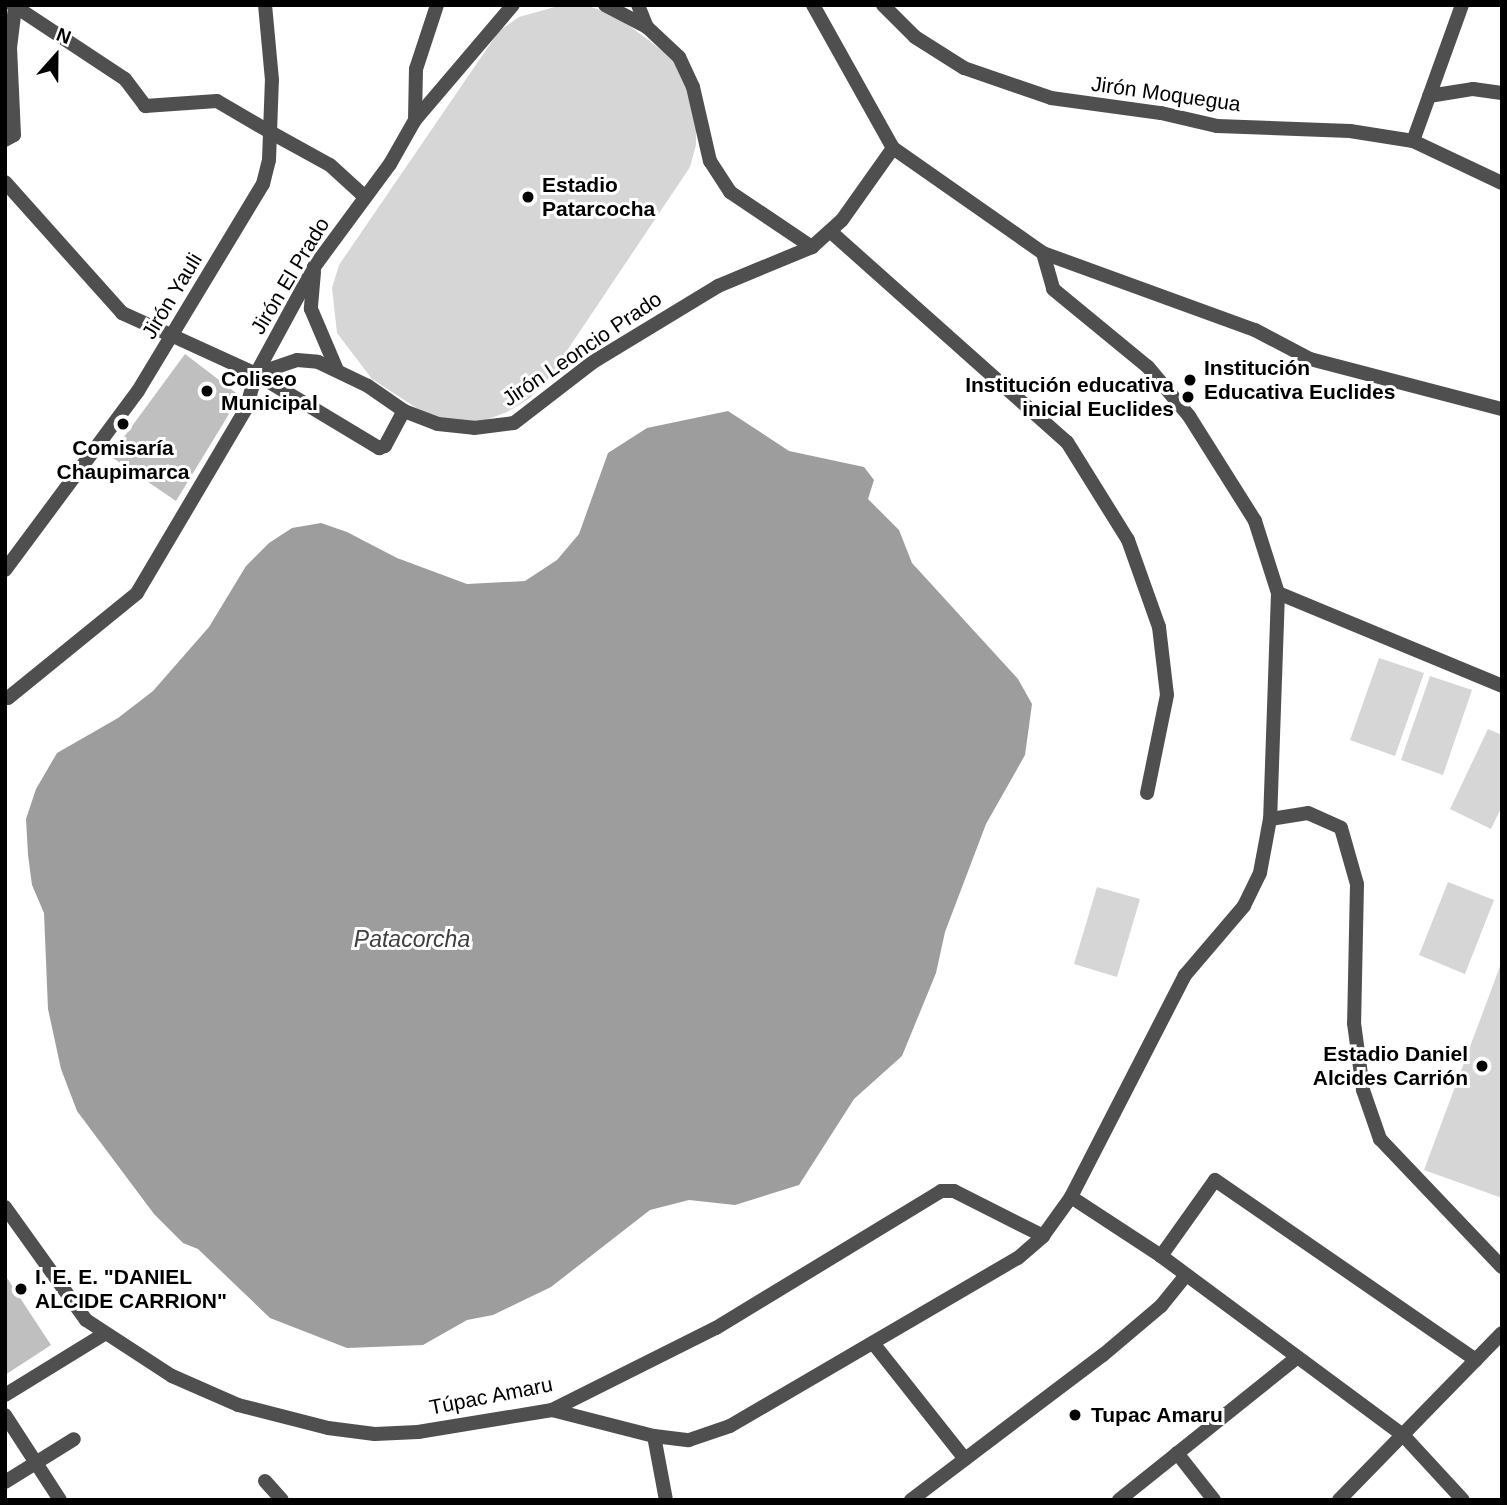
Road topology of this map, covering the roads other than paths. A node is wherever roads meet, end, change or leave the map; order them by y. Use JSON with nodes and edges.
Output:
{"nodes":[{"id":1,"x":265,"y":5,"type":"edge"},
{"id":2,"x":437,"y":5,"type":"edge"},
{"id":3,"x":513,"y":5,"type":"edge"},
{"id":4,"x":605,"y":5,"type":"edge"},
{"id":5,"x":638,"y":5,"type":"edge"},
{"id":6,"x":813,"y":5,"type":"edge"},
{"id":7,"x":883,"y":5,"type":"edge"},
{"id":8,"x":1462,"y":5,"type":"edge"},
{"id":9,"x":14,"y":6,"type":"edge"},
{"id":10,"x":648,"y":27,"type":"junction"},
{"id":11,"x":1502,"y":93,"type":"edge"},
{"id":12,"x":1429,"y":96,"type":"junction"},
{"id":13,"x":415,"y":120,"type":"junction"},
{"id":14,"x":270,"y":132,"type":"junction"},
{"id":15,"x":5,"y":139,"type":"edge"},
{"id":16,"x":1413,"y":141,"type":"junction"},
{"id":17,"x":892,"y":148,"type":"junction"},
{"id":18,"x":5,"y":181,"type":"edge"},
{"id":19,"x":1502,"y":184,"type":"edge"},
{"id":20,"x":364,"y":196,"type":"junction"},
{"id":21,"x":831,"y":232,"type":"junction"},
{"id":22,"x":811,"y":247,"type":"junction"},
{"id":23,"x":1043,"y":253,"type":"junction"},
{"id":24,"x":314,"y":267,"type":"junction"},
{"id":25,"x":173,"y":336,"type":"junction"},
{"id":26,"x":337,"y":370,"type":"junction"},
{"id":27,"x":256,"y":374,"type":"junction"},
{"id":28,"x":1502,"y":409,"type":"edge"},
{"id":29,"x":404,"y":411,"type":"junction"},
{"id":30,"x":5,"y":570,"type":"edge"},
{"id":31,"x":1278,"y":593,"type":"junction"},
{"id":32,"x":1502,"y":686,"type":"edge"},
{"id":33,"x":8,"y":698,"type":"dead end"},
{"id":34,"x":1147,"y":793,"type":"dead end"},
{"id":35,"x":1270,"y":819,"type":"junction"},
{"id":36,"x":1071,"y":1197,"type":"junction"},
{"id":37,"x":5,"y":1208,"type":"edge"},
{"id":38,"x":1043,"y":1236,"type":"junction"},
{"id":39,"x":1161,"y":1256,"type":"junction"},
{"id":40,"x":1502,"y":1267,"type":"edge"},
{"id":41,"x":1186,"y":1275,"type":"junction"},
{"id":42,"x":1502,"y":1333,"type":"edge"},
{"id":43,"x":104,"y":1334,"type":"junction"},
{"id":44,"x":873,"y":1343,"type":"junction"},
{"id":45,"x":1295,"y":1359,"type":"junction"},
{"id":46,"x":1476,"y":1360,"type":"junction"},
{"id":47,"x":5,"y":1395,"type":"edge"},
{"id":48,"x":552,"y":1410,"type":"junction"},
{"id":49,"x":5,"y":1415,"type":"edge"},
{"id":50,"x":1403,"y":1435,"type":"junction"},
{"id":51,"x":654,"y":1436,"type":"junction"},
{"id":52,"x":74,"y":1439,"type":"dead end"},
{"id":53,"x":1177,"y":1453,"type":"junction"},
{"id":54,"x":965,"y":1460,"type":"junction"},
{"id":55,"x":37,"y":1462,"type":"junction"},
{"id":56,"x":265,"y":1481,"type":"dead end"},
{"id":57,"x":5,"y":1482,"type":"edge"},
{"id":58,"x":60,"y":1500,"type":"edge"},
{"id":59,"x":282,"y":1500,"type":"edge"},
{"id":60,"x":666,"y":1500,"type":"edge"},
{"id":61,"x":911,"y":1500,"type":"edge"},
{"id":62,"x":1119,"y":1500,"type":"edge"},
{"id":63,"x":1214,"y":1500,"type":"edge"},
{"id":64,"x":1339,"y":1500,"type":"edge"},
{"id":65,"x":1463,"y":1500,"type":"edge"}],
"edges":[{"from":1,"to":14,"type":"street","name":"Jirón Yauli"},
{"from":2,"to":13,"type":"street"},
{"from":3,"to":13,"type":"street","name":"Jirón El Prado"},
{"from":4,"to":10,"type":"street"},
{"from":5,"to":10,"type":"street"},
{"from":6,"to":17,"type":"street"},
{"from":7,"to":16,"type":"street","name":"Jirón Moquegua"},
{"from":8,"to":12,"type":"street"},
{"from":9,"to":14,"type":"street"},
{"from":9,"to":15,"type":"street"},
{"from":10,"to":22,"type":"street"},
{"from":11,"to":12,"type":"street"},
{"from":12,"to":16,"type":"street"},
{"from":13,"to":20,"type":"street","name":"Jirón El Prado"},
{"from":14,"to":20,"type":"street"},
{"from":14,"to":25,"type":"street","name":"Jirón Yauli"},
{"from":16,"to":19,"type":"street","name":"Jirón Moquegua"},
{"from":17,"to":21,"type":"street","name":"Jirón Leoncio Prado"},
{"from":17,"to":23,"type":"street"},
{"from":18,"to":25,"type":"street"},
{"from":20,"to":24,"type":"street","name":"Jirón El Prado"},
{"from":21,"to":22,"type":"street","name":"Jirón Leoncio Prado"},
{"from":21,"to":34,"type":"street"},
{"from":22,"to":29,"type":"street","name":"Jirón Leoncio Prado"},
{"from":23,"to":28,"type":"street"},
{"from":23,"to":31,"type":"street"},
{"from":24,"to":26,"type":"street"},
{"from":24,"to":27,"type":"street","name":"Jirón El Prado"},
{"from":25,"to":27,"type":"street"},
{"from":25,"to":30,"type":"street","name":"Jirón Yauli"},
{"from":26,"to":27,"type":"street","name":"Jirón Leoncio Prado"},
{"from":26,"to":29,"type":"street","name":"Jirón Leoncio Prado"},
{"from":27,"to":29,"type":"street"},
{"from":27,"to":33,"type":"street","name":"Jirón El Prado"},
{"from":31,"to":32,"type":"street"},
{"from":31,"to":35,"type":"street"},
{"from":35,"to":36,"type":"street"},
{"from":35,"to":40,"type":"street"},
{"from":36,"to":38,"type":"street"},
{"from":36,"to":39,"type":"street"},
{"from":37,"to":43,"type":"street","name":"Túpac Amaru"},
{"from":38,"to":44,"type":"street"},
{"from":38,"to":48,"type":"street","name":"Túpac Amaru"},
{"from":39,"to":41,"type":"street"},
{"from":39,"to":46,"type":"street"},
{"from":41,"to":45,"type":"street"},
{"from":41,"to":54,"type":"street"},
{"from":42,"to":46,"type":"street"},
{"from":43,"to":47,"type":"street"},
{"from":43,"to":48,"type":"street","name":"Túpac Amaru"},
{"from":44,"to":51,"type":"street"},
{"from":44,"to":54,"type":"street"},
{"from":45,"to":50,"type":"street"},
{"from":45,"to":53,"type":"street"},
{"from":46,"to":50,"type":"street"},
{"from":48,"to":51,"type":"street"},
{"from":49,"to":55,"type":"street"},
{"from":50,"to":64,"type":"street"},
{"from":50,"to":65,"type":"street"},
{"from":51,"to":60,"type":"street"},
{"from":52,"to":55,"type":"street"},
{"from":53,"to":62,"type":"street"},
{"from":53,"to":63,"type":"street"},
{"from":54,"to":61,"type":"street"},
{"from":55,"to":57,"type":"street"},
{"from":55,"to":58,"type":"street"},
{"from":56,"to":59,"type":"street"}]}
